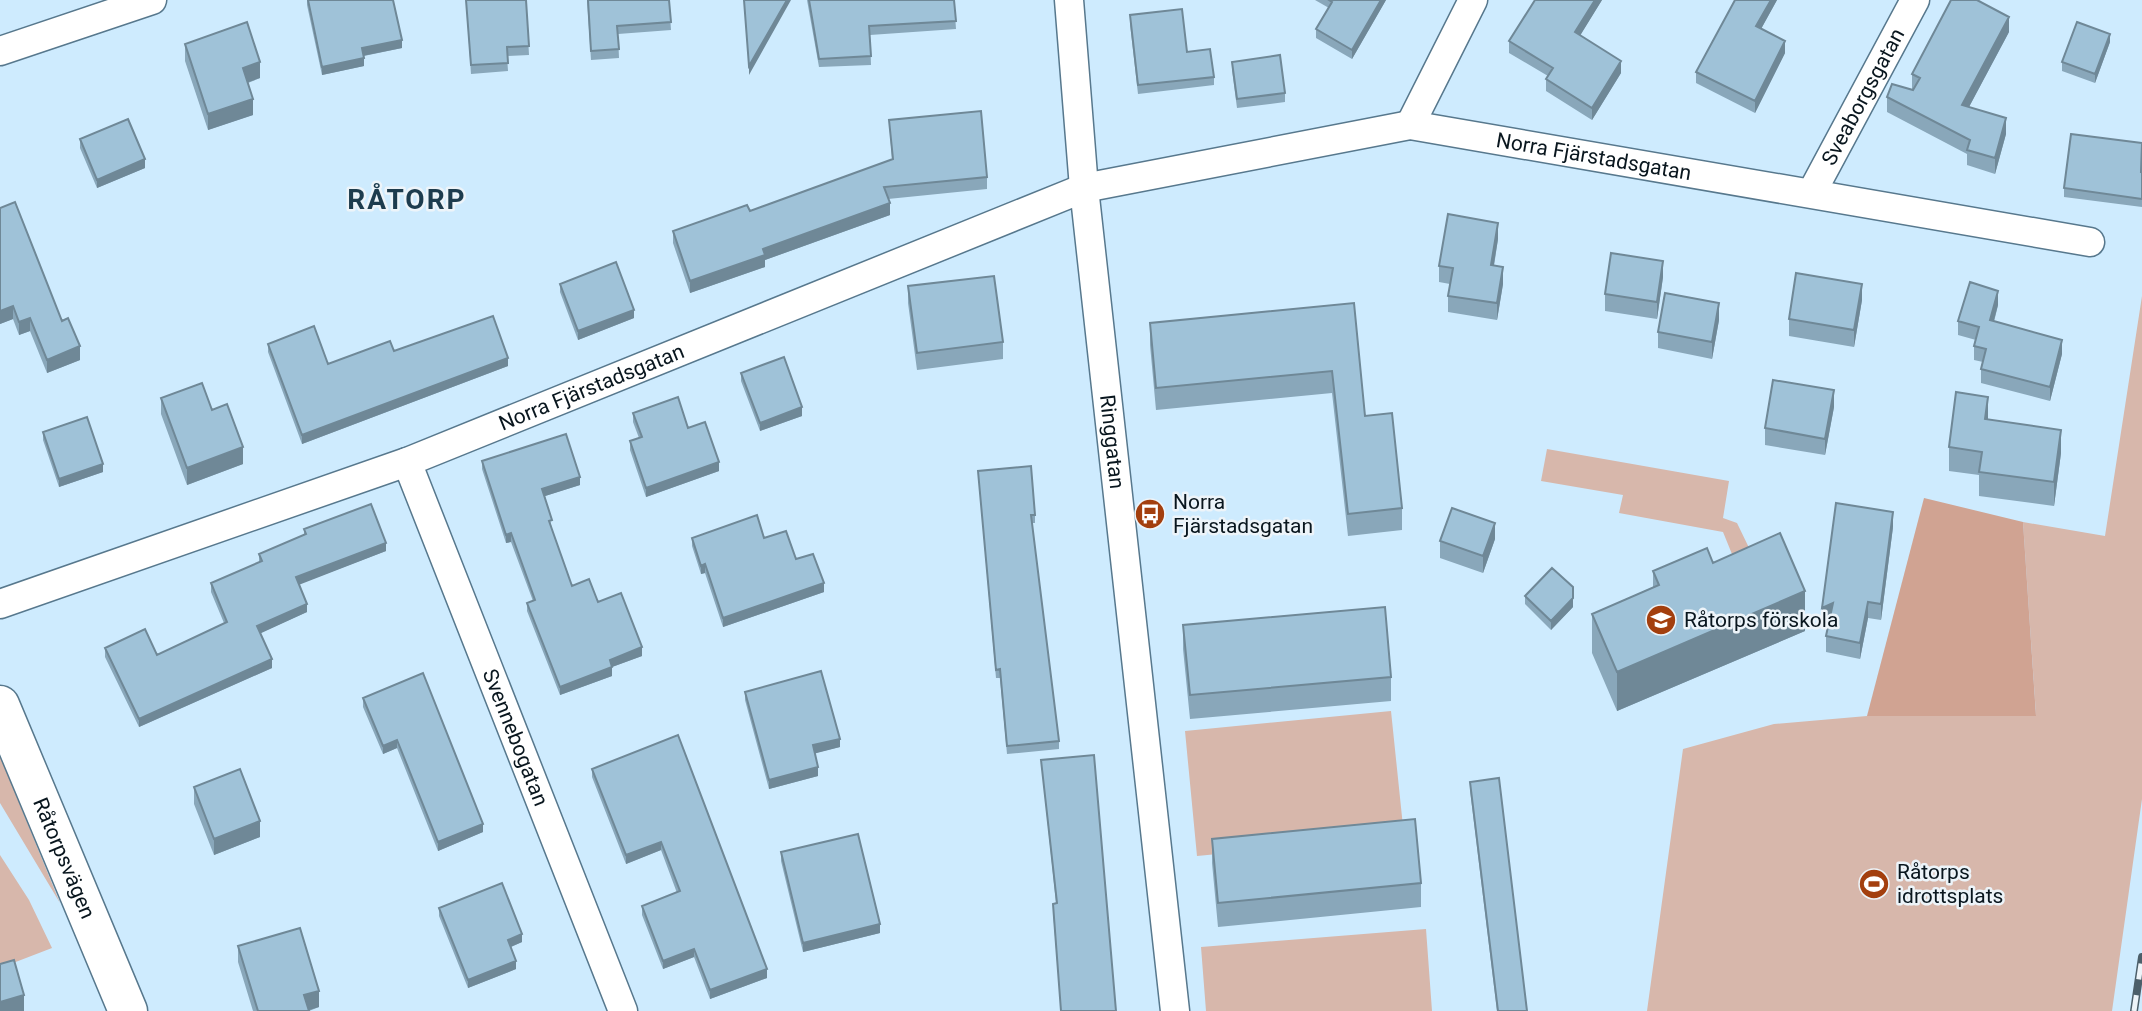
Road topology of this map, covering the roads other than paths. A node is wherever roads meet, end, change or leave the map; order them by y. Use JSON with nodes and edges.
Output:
{"nodes":[{"id":1,"x":152,"y":0,"type":"edge"},
{"id":2,"x":1069,"y":0,"type":"edge"},
{"id":3,"x":1473,"y":0,"type":"edge"},
{"id":4,"x":1915,"y":0,"type":"edge"},
{"id":5,"x":0,"y":51,"type":"edge"},
{"id":6,"x":1410,"y":125,"type":"junction"},
{"id":7,"x":1084,"y":188,"type":"junction"},
{"id":8,"x":1812,"y":192,"type":"junction"},
{"id":9,"x":2090,"y":242,"type":"dead end"},
{"id":10,"x":407,"y":462,"type":"junction"},
{"id":11,"x":0,"y":604,"type":"edge"},
{"id":12,"x":0,"y":705,"type":"edge"},
{"id":13,"x":128,"y":1011,"type":"edge"},
{"id":14,"x":624,"y":1011,"type":"edge"},
{"id":15,"x":1175,"y":1011,"type":"edge"}],
"edges":[{"from":1,"to":5,"type":"street"},
{"from":2,"to":7,"type":"street","name":"Ringgatan"},
{"from":3,"to":6,"type":"street"},
{"from":4,"to":8,"type":"street","name":"Sveaborgsgatan"},
{"from":6,"to":7,"type":"street","name":"Norra Fjärstadsgatan"},
{"from":6,"to":8,"type":"street","name":"Norra Fjärstadsgatan"},
{"from":7,"to":10,"type":"street","name":"Norra Fjärstadsgatan"},
{"from":7,"to":15,"type":"street","name":"Ringgatan"},
{"from":8,"to":9,"type":"street","name":"Norra Fjärstadsgatan"},
{"from":10,"to":11,"type":"street","name":"Norra Fjärstadsgatan"},
{"from":10,"to":14,"type":"street","name":"Svennebogatan"},
{"from":12,"to":13,"type":"street","name":"Råtorpsvägen"}]}
